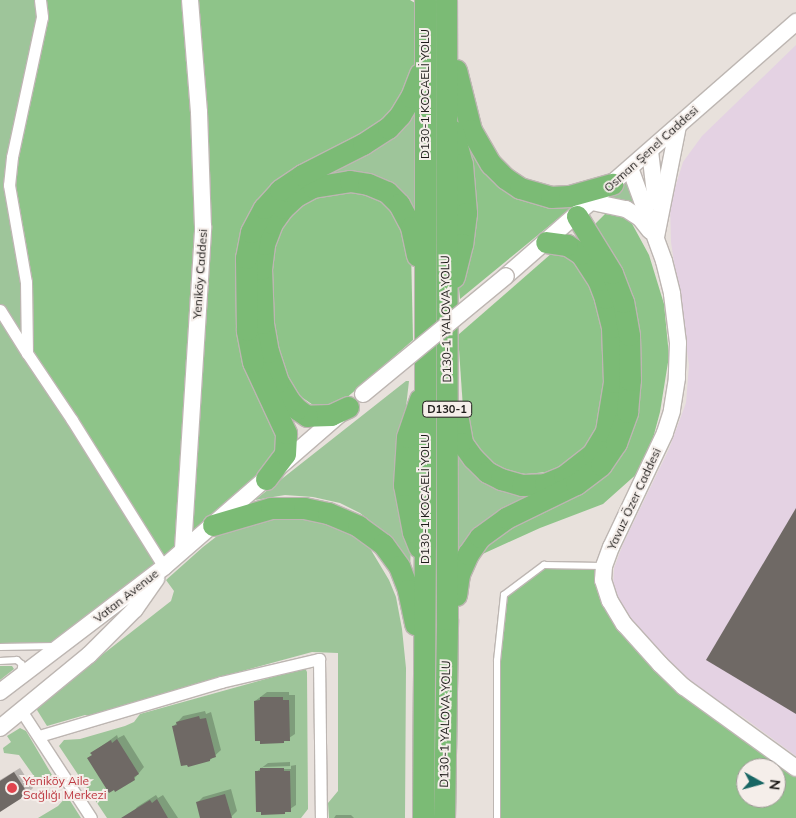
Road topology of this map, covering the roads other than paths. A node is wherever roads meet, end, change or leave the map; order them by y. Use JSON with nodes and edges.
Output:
{"nodes":[{"id":1,"x":40,"y":0,"type":"edge"},
{"id":2,"x":190,"y":0,"type":"edge"},
{"id":3,"x":425,"y":0,"type":"edge"},
{"id":4,"x":448,"y":0,"type":"edge"},
{"id":5,"x":796,"y":22,"type":"edge"},
{"id":6,"x":425,"y":62,"type":"junction"},
{"id":7,"x":678,"y":126,"type":"junction"},
{"id":8,"x":650,"y":150,"type":"junction"},
{"id":9,"x":630,"y":168,"type":"junction"},
{"id":10,"x":612,"y":184,"type":"junction"},
{"id":11,"x":584,"y":209,"type":"junction"},
{"id":12,"x":656,"y":239,"type":"junction"},
{"id":13,"x":546,"y":242,"type":"junction"},
{"id":14,"x":425,"y":305,"type":"junction"},
{"id":15,"x":0,"y":310,"type":"edge"},
{"id":16,"x":27,"y":353,"type":"junction"},
{"id":17,"x":447,"y":357,"type":"junction"},
{"id":18,"x":356,"y":401,"type":"junction"},
{"id":19,"x":266,"y":479,"type":"junction"},
{"id":20,"x":213,"y":525,"type":"junction"},
{"id":21,"x":183,"y":549,"type":"junction"},
{"id":22,"x":164,"y":566,"type":"junction"},
{"id":23,"x":604,"y":566,"type":"junction"},
{"id":24,"x":62,"y":646,"type":"junction"},
{"id":25,"x":0,"y":647,"type":"edge"},
{"id":26,"x":0,"y":661,"type":"edge"},
{"id":27,"x":16,"y":681,"type":"junction"},
{"id":28,"x":0,"y":692,"type":"edge"},
{"id":29,"x":423,"y":702,"type":"junction"},
{"id":30,"x":22,"y":712,"type":"junction"},
{"id":31,"x":0,"y":728,"type":"edge"},
{"id":32,"x":39,"y":736,"type":"junction"},
{"id":33,"x":796,"y":768,"type":"edge"},
{"id":34,"x":91,"y":818,"type":"edge"},
{"id":35,"x":321,"y":818,"type":"edge"},
{"id":36,"x":422,"y":818,"type":"edge"},
{"id":37,"x":444,"y":818,"type":"edge"},
{"id":38,"x":449,"y":818,"type":"edge"},
{"id":39,"x":497,"y":818,"type":"edge"}],
"edges":[{"from":1,"to":16,"type":"street"},
{"from":2,"to":21,"type":"street","name":"Yeniköy Caddesi"},
{"from":3,"to":6,"type":"highway","name":"D130-1 KOCAELİ YOLU","number":"D130-1"},
{"from":4,"to":10,"type":"highway"},
{"from":4,"to":17,"type":"highway","name":"D130-1 YALOVA YOLU","number":"D130-1"},
{"from":5,"to":7,"type":"street","name":"Osman Şenel Caddesi"},
{"from":6,"to":14,"type":"highway","name":"D130-1 KOCAELİ YOLU","number":"D130-1"},
{"from":6,"to":19,"type":"highway"},
{"from":7,"to":8,"type":"street","name":"Osman Şenel Caddesi"},
{"from":7,"to":12,"type":"street","name":"Yavuz Özer Caddesi"},
{"from":8,"to":9,"type":"street","name":"Osman Şenel Caddesi"},
{"from":8,"to":12,"type":"street","name":"Yavuz Özer Caddesi"},
{"from":9,"to":10,"type":"street","name":"Osman Şenel Caddesi"},
{"from":9,"to":12,"type":"street","name":"Yavuz Özer Caddesi"},
{"from":10,"to":11,"type":"street","name":"Osman Şenel Caddesi"},
{"from":11,"to":12,"type":"street","name":"Yavuz Özer Caddesi"},
{"from":11,"to":13,"type":"street","name":"Osman Şenel Caddesi"},
{"from":11,"to":38,"type":"highway"},
{"from":12,"to":23,"type":"street","name":"Yavuz Özer Caddesi"},
{"from":13,"to":17,"type":"highway"},
{"from":13,"to":18,"type":"street","name":"Osman Şenel Caddesi","bridge":true},
{"from":14,"to":18,"type":"highway"},
{"from":14,"to":29,"type":"highway","name":"D130-1 KOCAELİ YOLU","number":"D130-1"},
{"from":15,"to":16,"type":"street"},
{"from":16,"to":22,"type":"street"},
{"from":17,"to":37,"type":"highway","name":"D130-1 YALOVA YOLU","number":"D130-1"},
{"from":18,"to":19,"type":"street","name":"Osman Şenel Caddesi"},
{"from":19,"to":20,"type":"street","name":"Osman Şenel Caddesi"},
{"from":20,"to":21,"type":"street","name":"Osman Şenel Caddesi"},
{"from":20,"to":29,"type":"highway"},
{"from":21,"to":22,"type":"street","name":"Osman Şenel Caddesi"},
{"from":22,"to":24,"type":"street","name":"Vatan Avenue"},
{"from":22,"to":30,"type":"street","name":"Vatan Avenue"},
{"from":23,"to":33,"type":"street","name":"Yavuz Özer Caddesi"},
{"from":23,"to":39,"type":"lane"},
{"from":24,"to":25,"type":"lane"},
{"from":24,"to":27,"type":"street","name":"Vatan Avenue"},
{"from":26,"to":27,"type":"lane"},
{"from":27,"to":28,"type":"street","name":"Vatan Avenue"},
{"from":29,"to":36,"type":"highway","name":"D130-1 KOCAELİ YOLU","number":"D130-1"},
{"from":30,"to":31,"type":"street","name":"Vatan Avenue"},
{"from":30,"to":32,"type":"street"},
{"from":32,"to":34,"type":"street"},
{"from":32,"to":35,"type":"street"}]}
